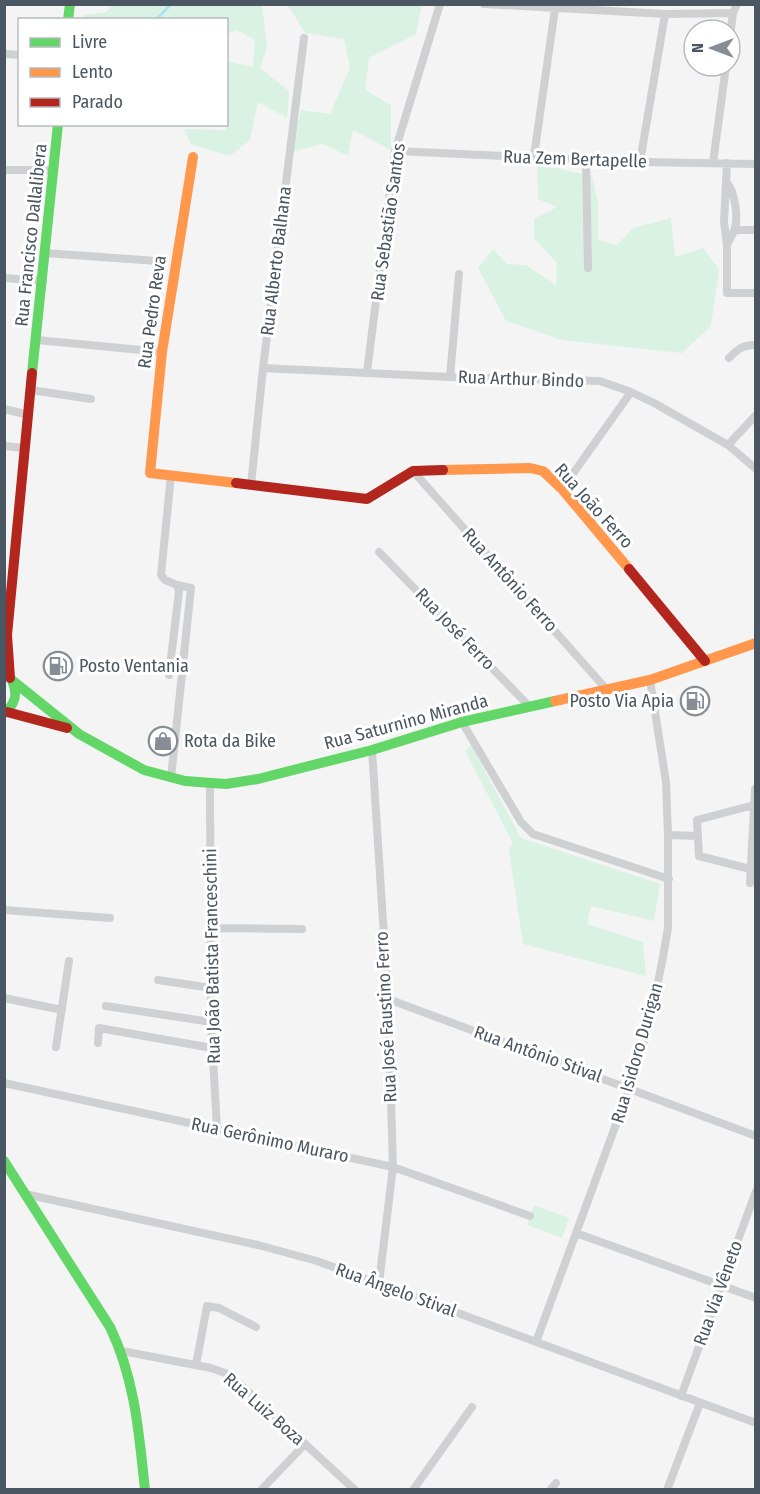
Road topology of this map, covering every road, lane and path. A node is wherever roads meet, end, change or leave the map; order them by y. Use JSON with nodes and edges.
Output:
{"nodes":[{"id":1,"x":440,"y":4,"type":"edge"},
{"id":2,"x":484,"y":4,"type":"edge"},
{"id":3,"x":737,"y":4,"type":"edge"},
{"id":4,"x":555,"y":9,"type":"junction"},
{"id":5,"x":665,"y":14,"type":"junction"},
{"id":6,"x":733,"y":14,"type":"junction"},
{"id":7,"x":732,"y":18,"type":"edge"},
{"id":8,"x":304,"y":38,"type":"dead end"},
{"id":9,"x":724,"y":78,"type":"edge"},
{"id":10,"x":58,"y":126,"type":"edge"},
{"id":11,"x":395,"y":151,"type":"junction"},
{"id":12,"x":534,"y":156,"type":"junction"},
{"id":13,"x":193,"y":157,"type":"dead end"},
{"id":14,"x":586,"y":158,"type":"junction"},
{"id":15,"x":640,"y":162,"type":"junction"},
{"id":16,"x":713,"y":163,"type":"junction"},
{"id":17,"x":727,"y":163,"type":"junction"},
{"id":18,"x":756,"y":164,"type":"edge"},
{"id":19,"x":4,"y":170,"type":"edge"},
{"id":20,"x":54,"y":170,"type":"junction"},
{"id":21,"x":727,"y":183,"type":"junction"},
{"id":22,"x":735,"y":230,"type":"junction"},
{"id":23,"x":756,"y":230,"type":"edge"},
{"id":24,"x":727,"y":245,"type":"junction"},
{"id":25,"x":45,"y":253,"type":"junction"},
{"id":26,"x":157,"y":261,"type":"dead end"},
{"id":27,"x":588,"y":268,"type":"dead end"},
{"id":28,"x":459,"y":274,"type":"dead end"},
{"id":29,"x":4,"y":278,"type":"edge"},
{"id":30,"x":43,"y":281,"type":"junction"},
{"id":31,"x":756,"y":293,"type":"edge"},
{"id":32,"x":37,"y":340,"type":"junction"},
{"id":33,"x":756,"y":345,"type":"edge"},
{"id":34,"x":162,"y":352,"type":"junction"},
{"id":35,"x":729,"y":358,"type":"dead end"},
{"id":36,"x":262,"y":368,"type":"junction"},
{"id":37,"x":367,"y":372,"type":"junction"},
{"id":38,"x":450,"y":377,"type":"junction"},
{"id":39,"x":31,"y":390,"type":"junction"},
{"id":40,"x":631,"y":392,"type":"junction"},
{"id":41,"x":91,"y":399,"type":"dead end"},
{"id":42,"x":4,"y":409,"type":"edge"},
{"id":43,"x":29,"y":415,"type":"junction"},
{"id":44,"x":755,"y":416,"type":"edge"},
{"id":45,"x":728,"y":445,"type":"junction"},
{"id":46,"x":4,"y":446,"type":"edge"},
{"id":47,"x":25,"y":448,"type":"junction"},
{"id":48,"x":756,"y":469,"type":"edge"},
{"id":49,"x":412,"y":471,"type":"junction"},
{"id":50,"x":171,"y":475,"type":"junction"},
{"id":51,"x":251,"y":485,"type":"junction"},
{"id":52,"x":562,"y":489,"type":"junction"},
{"id":53,"x":379,"y":552,"type":"dead end"},
{"id":54,"x":177,"y":585,"type":"junction"},
{"id":55,"x":6,"y":640,"type":"edge"},
{"id":56,"x":756,"y":643,"type":"edge"},
{"id":57,"x":705,"y":661,"type":"junction"},
{"id":58,"x":169,"y":675,"type":"dead end"},
{"id":59,"x":9,"y":678,"type":"edge"},
{"id":60,"x":650,"y":680,"type":"junction"},
{"id":61,"x":607,"y":690,"type":"junction"},
{"id":62,"x":530,"y":706,"type":"junction"},
{"id":63,"x":6,"y":713,"type":"edge"},
{"id":64,"x":462,"y":722,"type":"junction"},
{"id":65,"x":70,"y":729,"type":"junction"},
{"id":66,"x":372,"y":750,"type":"junction"},
{"id":67,"x":171,"y":778,"type":"junction"},
{"id":68,"x":210,"y":784,"type":"junction"},
{"id":69,"x":755,"y":789,"type":"edge"},
{"id":70,"x":754,"y":805,"type":"edge"},
{"id":71,"x":668,"y":835,"type":"junction"},
{"id":72,"x":697,"y":836,"type":"junction"},
{"id":73,"x":750,"y":869,"type":"junction"},
{"id":74,"x":669,"y":879,"type":"junction"},
{"id":75,"x":750,"y":883,"type":"dead end"},
{"id":76,"x":4,"y":910,"type":"edge"},
{"id":77,"x":110,"y":918,"type":"dead end"},
{"id":78,"x":211,"y":928,"type":"junction"},
{"id":79,"x":302,"y":929,"type":"dead end"},
{"id":80,"x":69,"y":961,"type":"dead end"},
{"id":81,"x":158,"y":980,"type":"dead end"},
{"id":82,"x":211,"y":988,"type":"junction"},
{"id":83,"x":4,"y":998,"type":"edge"},
{"id":84,"x":388,"y":999,"type":"junction"},
{"id":85,"x":106,"y":1006,"type":"dead end"},
{"id":86,"x":62,"y":1010,"type":"junction"},
{"id":87,"x":211,"y":1022,"type":"junction"},
{"id":88,"x":98,"y":1043,"type":"dead end"},
{"id":89,"x":56,"y":1047,"type":"dead end"},
{"id":90,"x":212,"y":1048,"type":"junction"},
{"id":91,"x":4,"y":1083,"type":"edge"},
{"id":92,"x":630,"y":1088,"type":"junction"},
{"id":93,"x":217,"y":1129,"type":"junction"},
{"id":94,"x":756,"y":1136,"type":"edge"},
{"id":95,"x":4,"y":1161,"type":"edge"},
{"id":96,"x":393,"y":1167,"type":"junction"},
{"id":97,"x":756,"y":1191,"type":"edge"},
{"id":98,"x":25,"y":1194,"type":"junction"},
{"id":99,"x":530,"y":1216,"type":"dead end"},
{"id":100,"x":576,"y":1233,"type":"junction"},
{"id":101,"x":379,"y":1283,"type":"junction"},
{"id":102,"x":721,"y":1285,"type":"junction"},
{"id":103,"x":756,"y":1298,"type":"edge"},
{"id":104,"x":256,"y":1327,"type":"dead end"},
{"id":105,"x":536,"y":1342,"type":"junction"},
{"id":106,"x":122,"y":1351,"type":"junction"},
{"id":107,"x":196,"y":1365,"type":"junction"},
{"id":108,"x":681,"y":1395,"type":"junction"},
{"id":109,"x":700,"y":1402,"type":"junction"},
{"id":110,"x":472,"y":1407,"type":"dead end"},
{"id":111,"x":756,"y":1423,"type":"edge"},
{"id":112,"x":305,"y":1444,"type":"junction"},
{"id":113,"x":145,"y":1490,"type":"edge"},
{"id":114,"x":261,"y":1490,"type":"edge"},
{"id":115,"x":355,"y":1490,"type":"edge"},
{"id":116,"x":412,"y":1490,"type":"edge"},
{"id":117,"x":667,"y":1490,"type":"edge"}],
"edges":[{"from":1,"to":11,"type":"street","name":"Rua Sebastião Santos"},
{"from":2,"to":4,"type":"street"},
{"from":3,"to":6,"type":"street"},
{"from":4,"to":5,"type":"street"},
{"from":4,"to":12,"type":"street"},
{"from":5,"to":6,"type":"street"},
{"from":5,"to":15,"type":"street"},
{"from":6,"to":7,"type":"street"},
{"from":8,"to":36,"type":"street","name":"Rua Alberto Balhana"},
{"from":9,"to":16,"type":"street"},
{"from":10,"to":20,"type":"street","name":"Rua Francisco Dallalibera"},
{"from":11,"to":12,"type":"street","name":"Rua Zem Bertapelle"},
{"from":11,"to":37,"type":"street","name":"Rua Sebastião Santos"},
{"from":12,"to":14,"type":"street","name":"Rua Zem Bertapelle"},
{"from":13,"to":34,"type":"street","name":"Rua Pedro Reva"},
{"from":14,"to":15,"type":"street","name":"Rua Zem Bertapelle"},
{"from":14,"to":27,"type":"street"},
{"from":15,"to":16,"type":"street","name":"Rua Zem Bertapelle"},
{"from":16,"to":17,"type":"street","name":"Rua Zem Bertapelle"},
{"from":17,"to":18,"type":"street","name":"Rua Zem Bertapelle"},
{"from":17,"to":21,"type":"street"},
{"from":19,"to":20,"type":"street"},
{"from":20,"to":25,"type":"street","name":"Rua Francisco Dallalibera"},
{"from":21,"to":22,"type":"street"},
{"from":21,"to":24,"type":"street"},
{"from":22,"to":23,"type":"street"},
{"from":22,"to":24,"type":"street"},
{"from":24,"to":31,"type":"street"},
{"from":25,"to":26,"type":"street"},
{"from":25,"to":30,"type":"street","name":"Rua Francisco Dallalibera"},
{"from":28,"to":38,"type":"street"},
{"from":29,"to":30,"type":"street"},
{"from":30,"to":32,"type":"street","name":"Rua Francisco Dallalibera"},
{"from":32,"to":34,"type":"street"},
{"from":32,"to":39,"type":"street","name":"Rua Francisco Dallalibera"},
{"from":33,"to":35,"type":"street"},
{"from":34,"to":50,"type":"street","name":"Rua Pedro Reva"},
{"from":36,"to":37,"type":"street","name":"Rua Arthur Bindo"},
{"from":36,"to":51,"type":"street","name":"Rua Alberto Balhana"},
{"from":37,"to":38,"type":"street","name":"Rua Arthur Bindo"},
{"from":38,"to":40,"type":"street","name":"Rua Arthur Bindo"},
{"from":39,"to":41,"type":"street"},
{"from":39,"to":43,"type":"street","name":"Rua Francisco Dallalibera"},
{"from":40,"to":45,"type":"street","name":"Rua Arthur Bindo"},
{"from":40,"to":52,"type":"street"},
{"from":42,"to":43,"type":"street"},
{"from":43,"to":47,"type":"street","name":"Rua Francisco Dallalibera"},
{"from":44,"to":45,"type":"street"},
{"from":45,"to":48,"type":"street","name":"Rua Arthur Bindo"},
{"from":46,"to":47,"type":"street"},
{"from":47,"to":55,"type":"street","name":"Rua Francisco Dallalibera"},
{"from":49,"to":51,"type":"street"},
{"from":49,"to":52,"type":"street","name":"Rua João Ferro"},
{"from":49,"to":61,"type":"street","name":"Rua Antônio Ferro"},
{"from":50,"to":51,"type":"street"},
{"from":50,"to":54,"type":"street"},
{"from":52,"to":57,"type":"street","name":"Rua João Ferro"},
{"from":53,"to":62,"type":"street","name":"Rua José Ferro"},
{"from":54,"to":58,"type":"street"},
{"from":54,"to":67,"type":"street"},
{"from":55,"to":59,"type":"street","name":"Rua Francisco Dallalibera"},
{"from":56,"to":57,"type":"street","name":"Rua Saturnino Miranda"},
{"from":57,"to":60,"type":"street","name":"Rua Saturnino Miranda"},
{"from":59,"to":63,"type":"street","name":"Rua Francisco Dallalibera"},
{"from":59,"to":65,"type":"street","name":"Rua Saturnino Miranda"},
{"from":60,"to":61,"type":"street","name":"Rua Saturnino Miranda"},
{"from":60,"to":71,"type":"street","name":"Rua Isidoro Durigan"},
{"from":61,"to":62,"type":"street","name":"Rua Saturnino Miranda"},
{"from":62,"to":64,"type":"street","name":"Rua Saturnino Miranda"},
{"from":63,"to":65,"type":"street","name":"Rua Saturnino Miranda"},
{"from":64,"to":66,"type":"street","name":"Rua Saturnino Miranda"},
{"from":64,"to":74,"type":"street"},
{"from":65,"to":67,"type":"street","name":"Rua Saturnino Miranda"},
{"from":66,"to":68,"type":"street","name":"Rua Saturnino Miranda"},
{"from":66,"to":84,"type":"street","name":"Rua José Faustino Ferro"},
{"from":67,"to":68,"type":"street","name":"Rua Saturnino Miranda"},
{"from":68,"to":78,"type":"street","name":"Rua João Batista Franceschini"},
{"from":69,"to":70,"type":"street"},
{"from":70,"to":72,"type":"street"},
{"from":70,"to":73,"type":"street"},
{"from":71,"to":72,"type":"street"},
{"from":71,"to":74,"type":"street","name":"Rua Isidoro Durigan"},
{"from":72,"to":73,"type":"street"},
{"from":73,"to":75,"type":"street"},
{"from":74,"to":92,"type":"street","name":"Rua Isidoro Durigan"},
{"from":76,"to":77,"type":"street"},
{"from":78,"to":79,"type":"street"},
{"from":78,"to":82,"type":"street","name":"Rua João Batista Franceschini"},
{"from":80,"to":86,"type":"street"},
{"from":81,"to":82,"type":"street"},
{"from":82,"to":87,"type":"street","name":"Rua João Batista Franceschini"},
{"from":83,"to":86,"type":"street"},
{"from":84,"to":92,"type":"street","name":"Rua Antônio Stival"},
{"from":84,"to":96,"type":"street","name":"Rua José Faustino Ferro"},
{"from":85,"to":87,"type":"street"},
{"from":86,"to":89,"type":"street"},
{"from":87,"to":90,"type":"street","name":"Rua João Batista Franceschini"},
{"from":88,"to":90,"type":"street"},
{"from":90,"to":93,"type":"street","name":"Rua João Batista Franceschini"},
{"from":91,"to":93,"type":"street","name":"Rua Gerônimo Muraro"},
{"from":92,"to":94,"type":"street","name":"Rua Antônio Stival"},
{"from":92,"to":100,"type":"street","name":"Rua Isidoro Durigan"},
{"from":93,"to":96,"type":"street","name":"Rua Gerônimo Muraro"},
{"from":95,"to":98,"type":"street"},
{"from":96,"to":99,"type":"street","name":"Rua Gerônimo Muraro"},
{"from":96,"to":101,"type":"street","name":"Rua José Faustino Ferro"},
{"from":97,"to":102,"type":"street","name":"Rua Via Vêneto"},
{"from":98,"to":101,"type":"street","name":"Rua Ângelo Stival"},
{"from":98,"to":106,"type":"street"},
{"from":100,"to":102,"type":"street"},
{"from":100,"to":105,"type":"street","name":"Rua Isidoro Durigan"},
{"from":101,"to":105,"type":"street","name":"Rua Ângelo Stival"},
{"from":102,"to":103,"type":"street"},
{"from":102,"to":108,"type":"street","name":"Rua Via Vêneto"},
{"from":104,"to":107,"type":"street"},
{"from":105,"to":108,"type":"street","name":"Rua Ângelo Stival"},
{"from":106,"to":107,"type":"street","name":"Rua Luiz Boza"},
{"from":106,"to":113,"type":"street"},
{"from":107,"to":112,"type":"street","name":"Rua Luiz Boza"},
{"from":108,"to":109,"type":"street","name":"Rua Ângelo Stival"},
{"from":109,"to":111,"type":"street","name":"Rua Ângelo Stival"},
{"from":109,"to":117,"type":"street"},
{"from":110,"to":116,"type":"street"},
{"from":112,"to":114,"type":"street"},
{"from":112,"to":115,"type":"street","name":"Rua Luiz Boza"}]}
